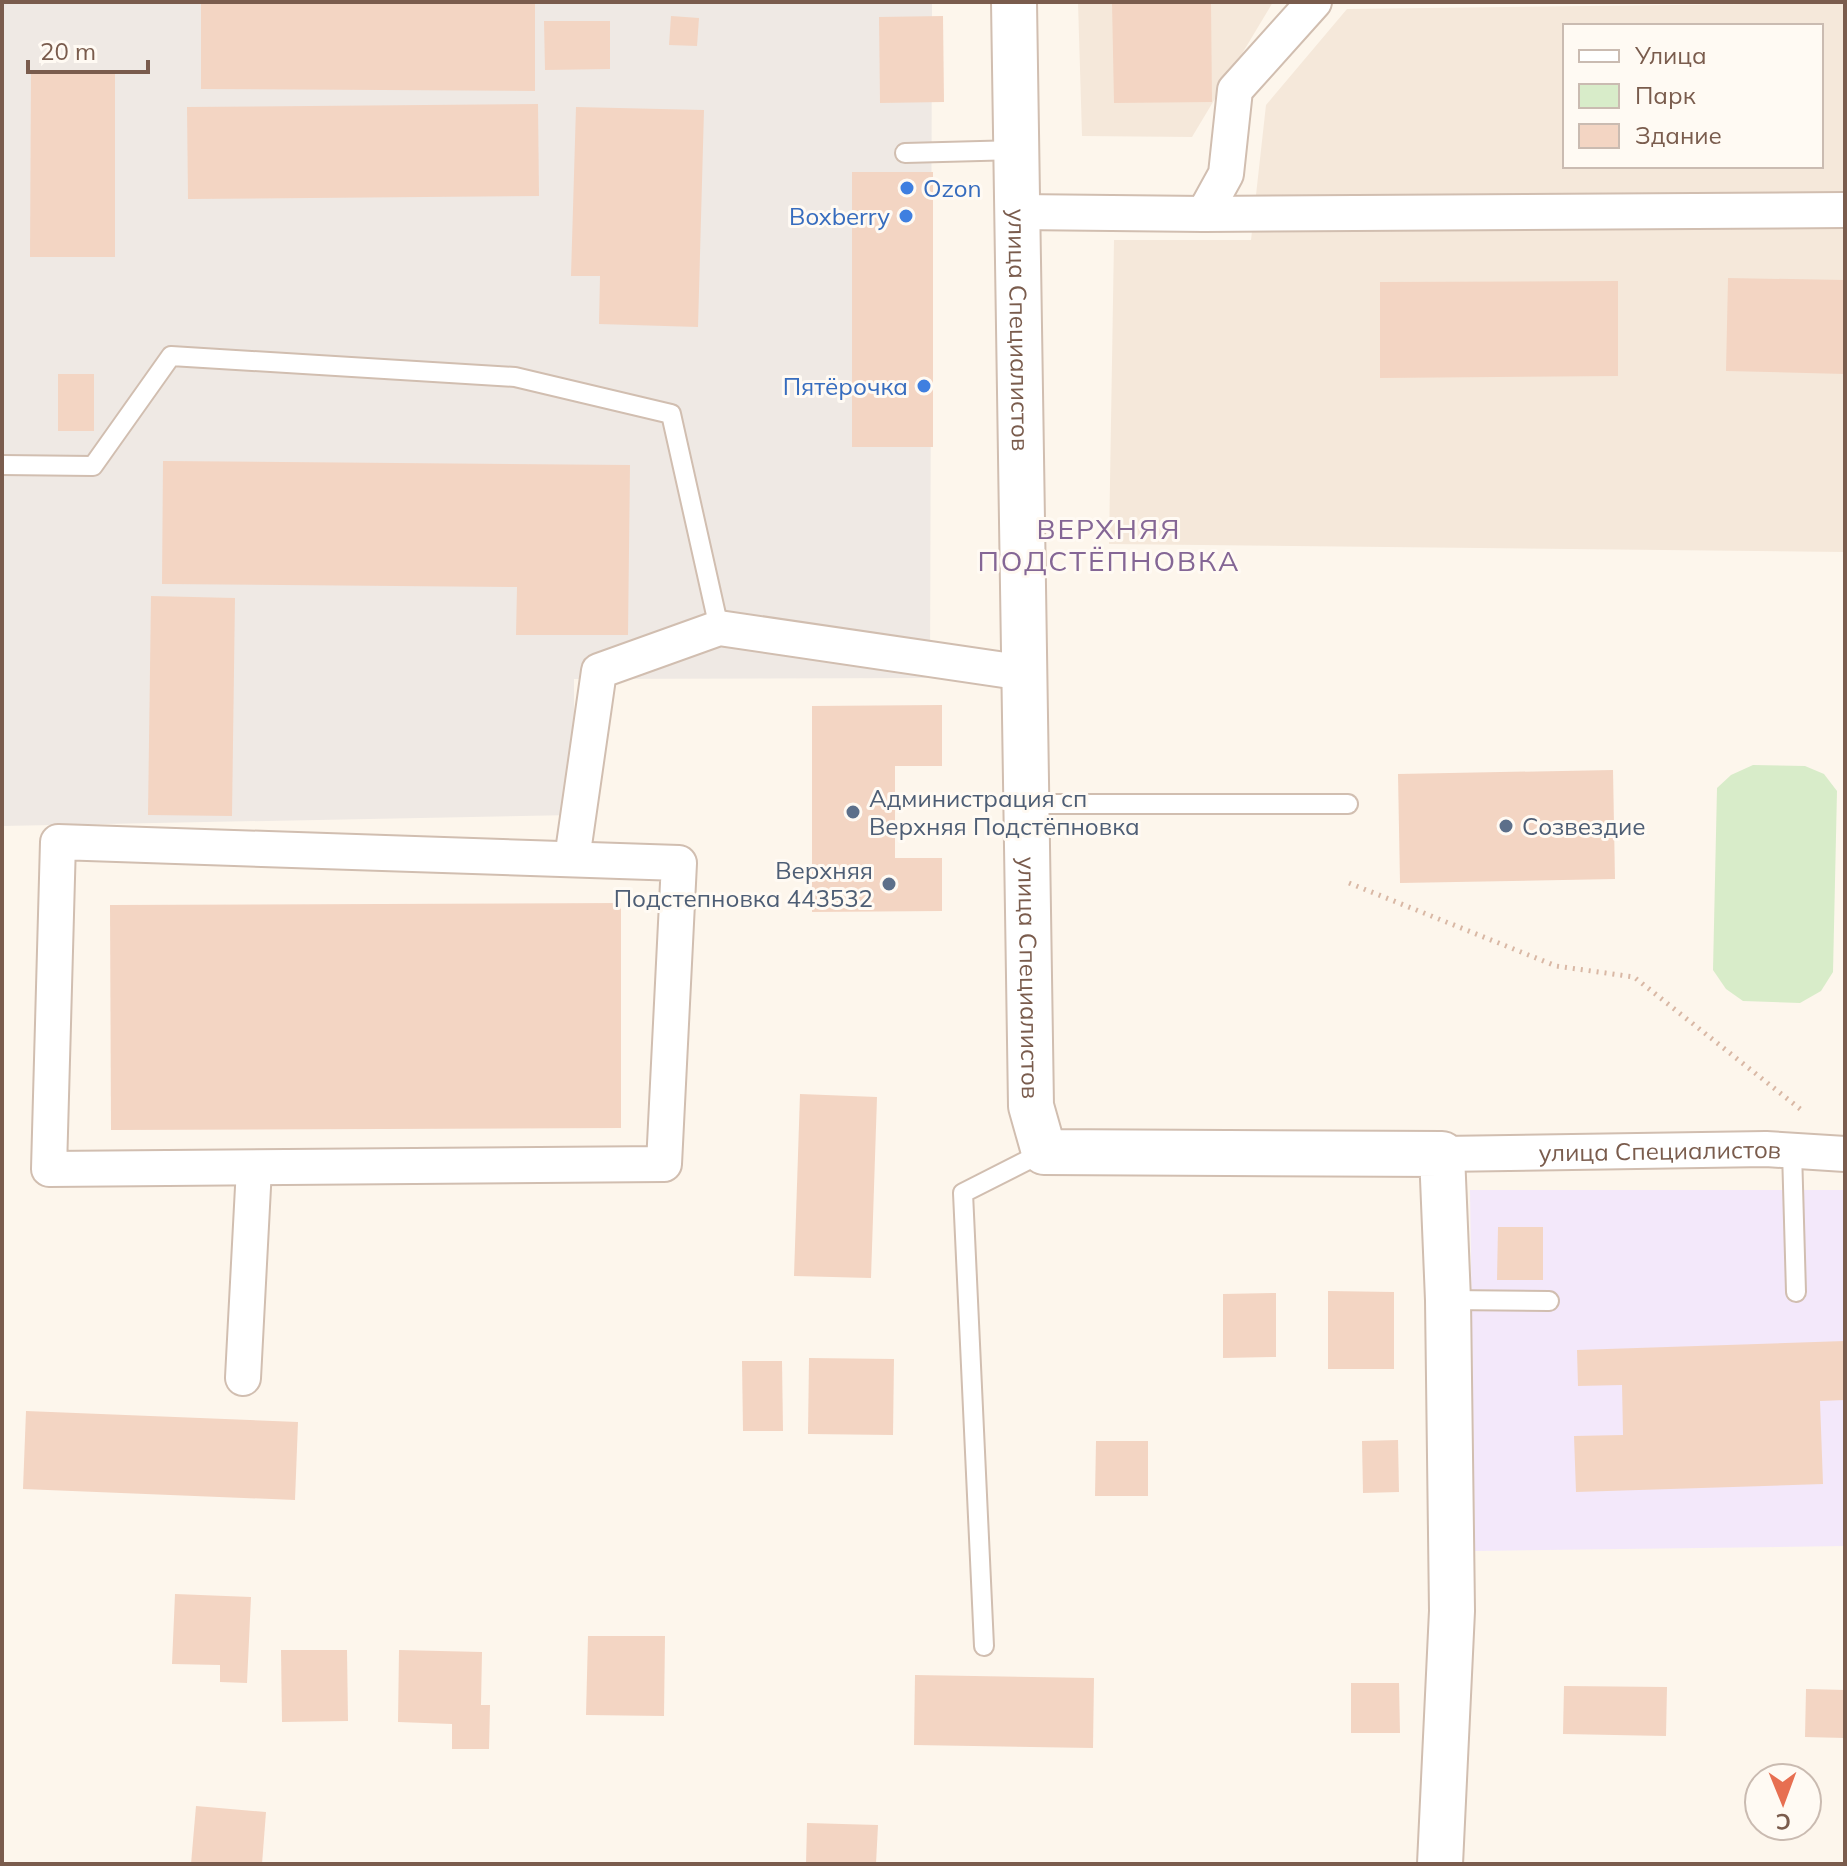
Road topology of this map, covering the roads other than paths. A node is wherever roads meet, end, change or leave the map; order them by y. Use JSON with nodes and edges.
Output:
{"nodes":[{"id":1,"x":1014,"y":2,"type":"edge"},
{"id":2,"x":1314,"y":2,"type":"edge"},
{"id":3,"x":1018,"y":150,"type":"junction"},
{"id":4,"x":905,"y":153,"type":"dead end"},
{"id":5,"x":1845,"y":210,"type":"edge"},
{"id":6,"x":1019,"y":212,"type":"junction"},
{"id":7,"x":1204,"y":214,"type":"junction"},
{"id":8,"x":2,"y":465,"type":"edge"},
{"id":9,"x":719,"y":628,"type":"junction"},
{"id":10,"x":1025,"y":673,"type":"junction"},
{"id":11,"x":1027,"y":804,"type":"junction"},
{"id":12,"x":1348,"y":804,"type":"dead end"},
{"id":13,"x":572,"y":859,"type":"junction"},
{"id":14,"x":1792,"y":1151,"type":"junction"},
{"id":15,"x":1044,"y":1152,"type":"junction"},
{"id":16,"x":1442,"y":1154,"type":"junction"},
{"id":17,"x":1845,"y":1154,"type":"edge"},
{"id":18,"x":254,"y":1168,"type":"junction"},
{"id":19,"x":1796,"y":1292,"type":"dead end"},
{"id":20,"x":1448,"y":1300,"type":"junction"},
{"id":21,"x":1549,"y":1301,"type":"dead end"},
{"id":22,"x":243,"y":1378,"type":"dead end"},
{"id":23,"x":984,"y":1646,"type":"dead end"},
{"id":24,"x":1440,"y":1864,"type":"edge"}],
"edges":[{"from":1,"to":3,"type":"street","name":"улица Специалистов"},
{"from":2,"to":7,"type":"street"},
{"from":3,"to":4,"type":"lane"},
{"from":3,"to":6,"type":"street","name":"улица Специалистов"},
{"from":5,"to":7,"type":"street"},
{"from":6,"to":7,"type":"street"},
{"from":6,"to":10,"type":"street","name":"улица Специалистов"},
{"from":8,"to":9,"type":"lane"},
{"from":9,"to":10,"type":"street"},
{"from":9,"to":13,"type":"street"},
{"from":10,"to":11,"type":"street","name":"улица Специалистов"},
{"from":11,"to":12,"type":"lane"},
{"from":11,"to":15,"type":"street","name":"улица Специалистов"},
{"from":13,"to":18,"type":"street"},
{"from":13,"to":18,"type":"street"},
{"from":14,"to":16,"type":"street","name":"улица Специалистов"},
{"from":14,"to":17,"type":"street","name":"улица Специалистов"},
{"from":14,"to":19,"type":"lane"},
{"from":15,"to":16,"type":"street","name":"улица Специалистов"},
{"from":15,"to":23,"type":"lane"},
{"from":16,"to":20,"type":"street"},
{"from":18,"to":22,"type":"street"},
{"from":20,"to":21,"type":"lane"},
{"from":20,"to":24,"type":"street"}]}
